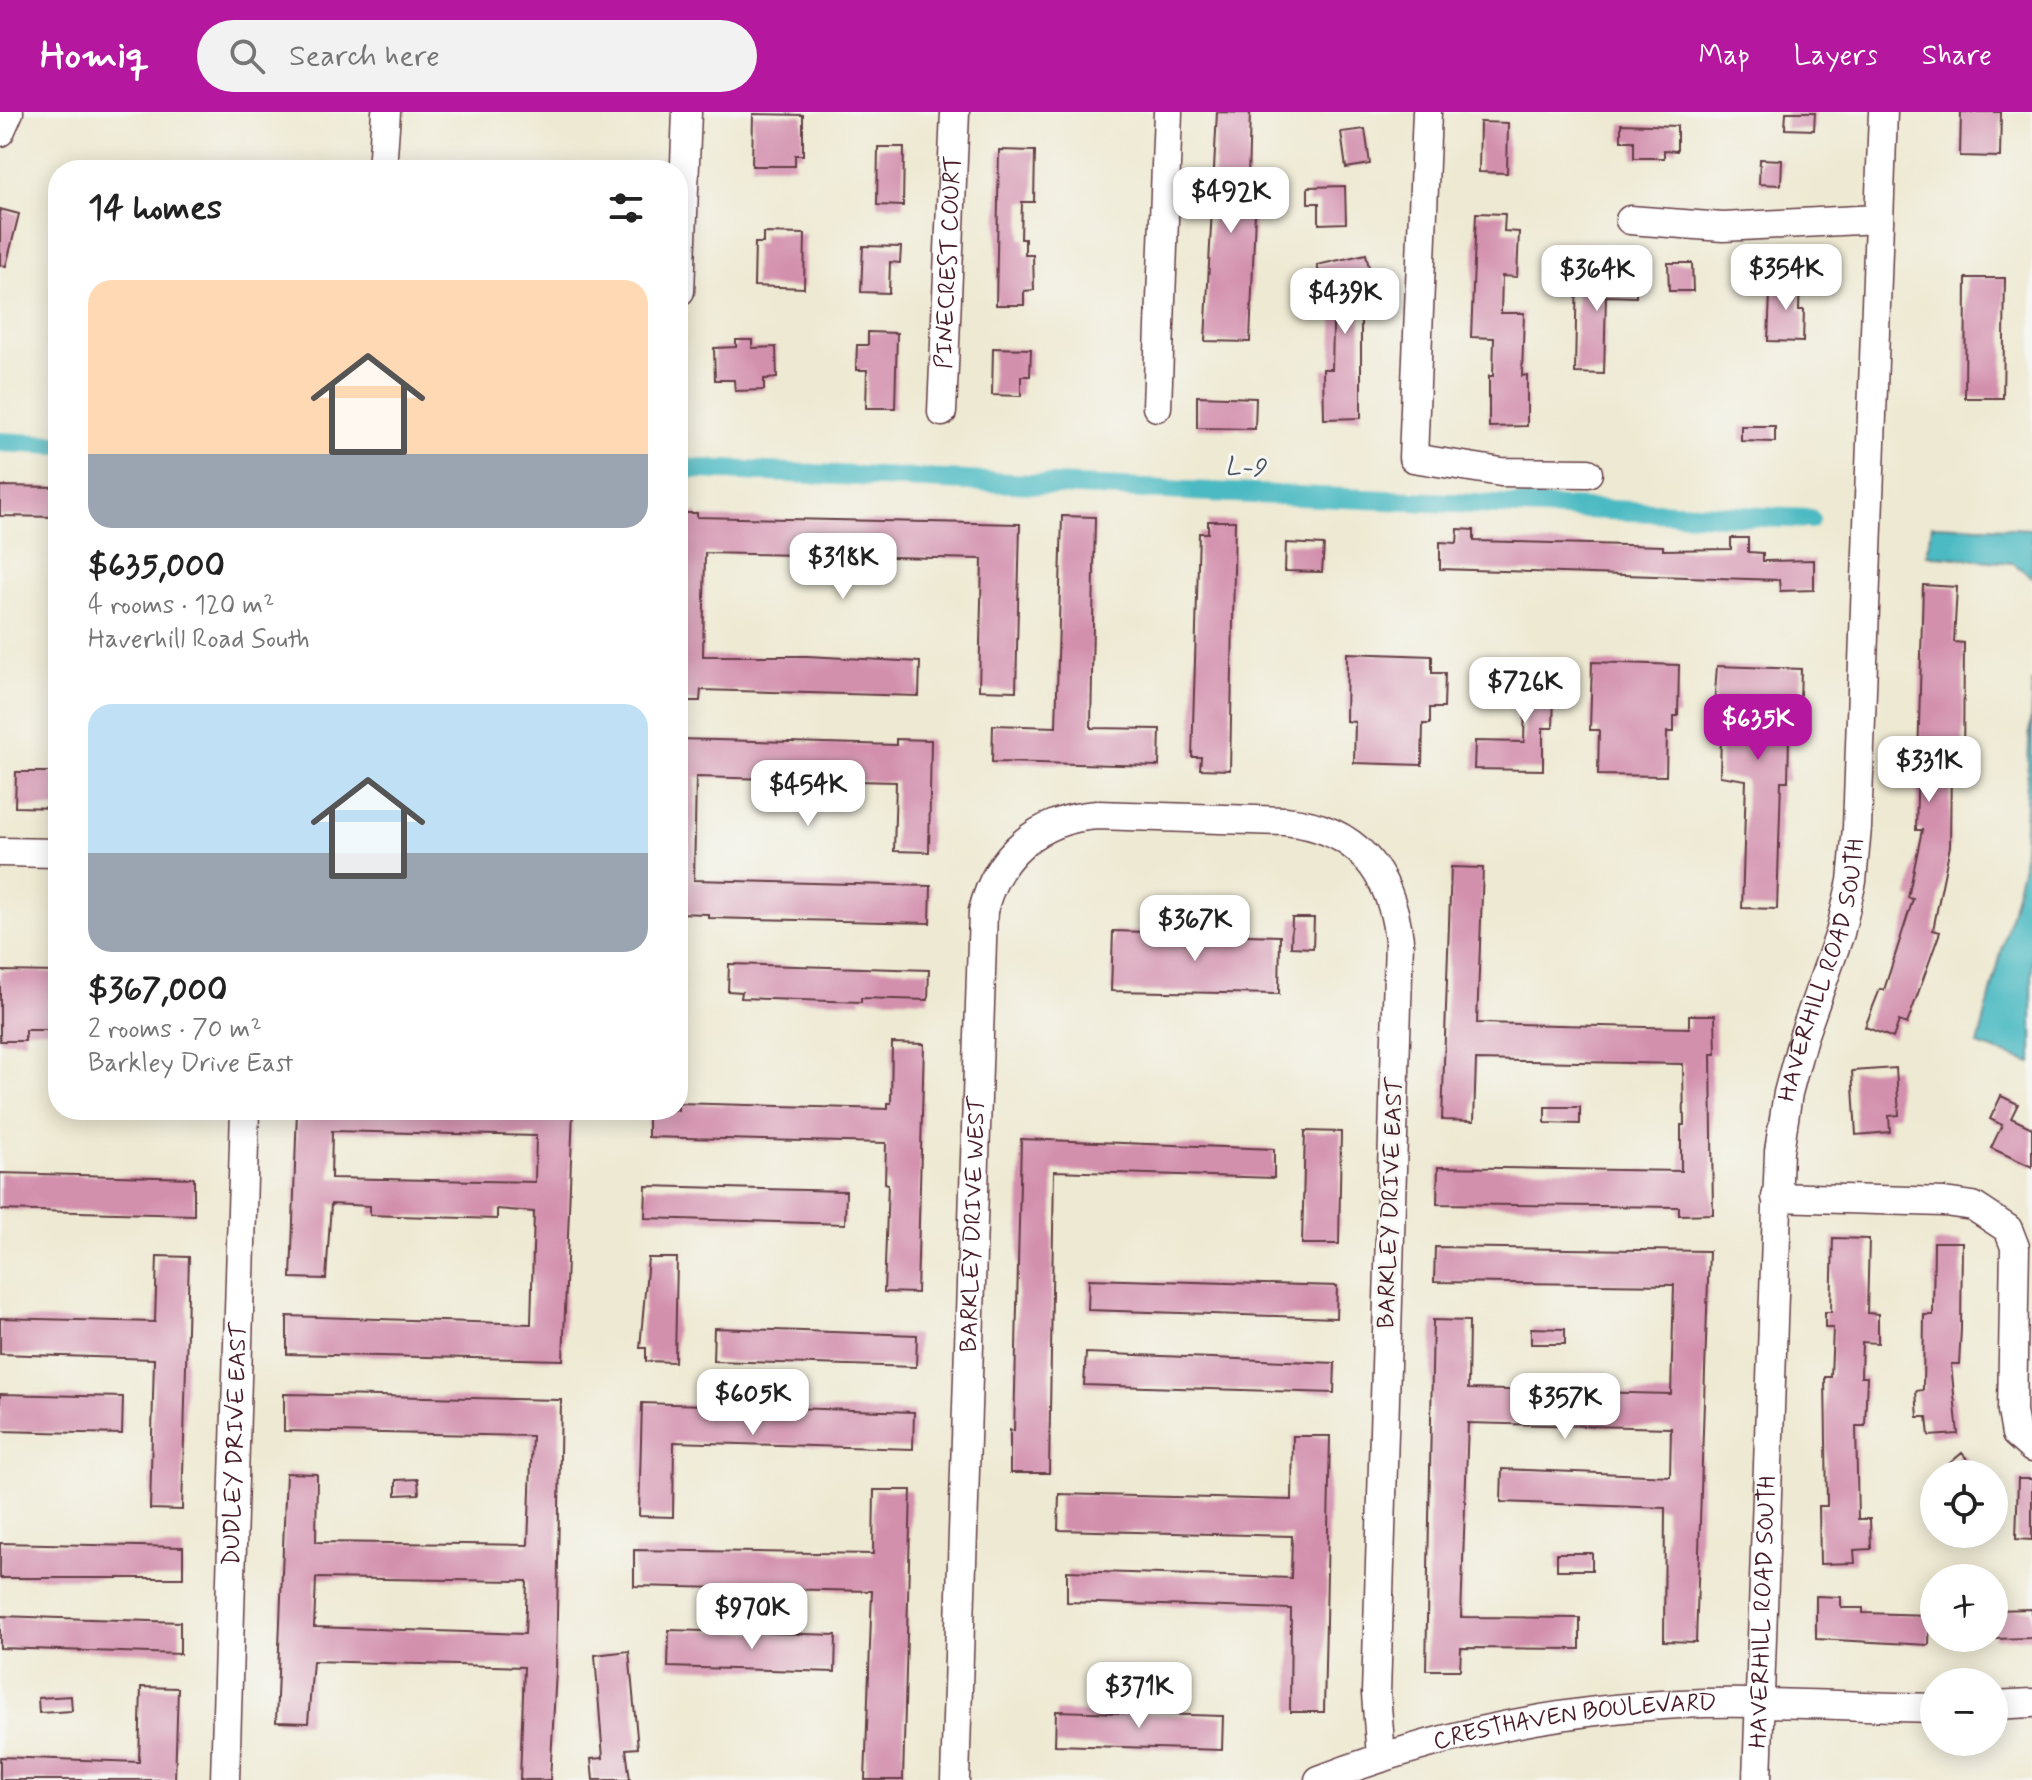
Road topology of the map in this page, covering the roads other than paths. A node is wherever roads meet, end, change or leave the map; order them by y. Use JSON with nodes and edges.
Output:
{"nodes":[{"id":1,"x":9,"y":112,"type":"edge"},
{"id":2,"x":386,"y":112,"type":"edge"},
{"id":3,"x":687,"y":112,"type":"edge"},
{"id":4,"x":955,"y":112,"type":"edge"},
{"id":5,"x":1168,"y":112,"type":"edge"},
{"id":6,"x":1427,"y":112,"type":"edge"},
{"id":7,"x":1883,"y":112,"type":"edge"},
{"id":8,"x":0,"y":132,"type":"edge"},
{"id":9,"x":383,"y":160,"type":"edge"},
{"id":10,"x":685,"y":160,"type":"edge"},
{"id":11,"x":1878,"y":219,"type":"junction"},
{"id":12,"x":1630,"y":220,"type":"dead end"},
{"id":13,"x":1157,"y":407,"type":"dead end"},
{"id":14,"x":942,"y":412,"type":"dead end"},
{"id":15,"x":1588,"y":473,"type":"dead end"},
{"id":16,"x":1177,"y":816,"type":"joint"},
{"id":17,"x":0,"y":852,"type":"edge"},
{"id":18,"x":48,"y":853,"type":"edge"},
{"id":19,"x":245,"y":1120,"type":"edge"},
{"id":20,"x":1776,"y":1197,"type":"junction"},
{"id":21,"x":2032,"y":1448,"type":"edge"},
{"id":22,"x":2032,"y":1703,"type":"edge"},
{"id":23,"x":1760,"y":1704,"type":"junction"},
{"id":24,"x":2008,"y":1704,"type":"edge"},
{"id":25,"x":1920,"y":1708,"type":"edge"},
{"id":26,"x":1381,"y":1756,"type":"junction"},
{"id":27,"x":225,"y":1780,"type":"edge"},
{"id":28,"x":955,"y":1780,"type":"edge"},
{"id":29,"x":1319,"y":1780,"type":"edge"},
{"id":30,"x":1757,"y":1780,"type":"edge"}],
"edges":[{"from":1,"to":8,"type":"street"},
{"from":2,"to":9,"type":"street"},
{"from":3,"to":10,"type":"street"},
{"from":4,"to":14,"type":"street","name":"PINECREST COURT"},
{"from":5,"to":13,"type":"street"},
{"from":6,"to":15,"type":"street"},
{"from":7,"to":11,"type":"street","name":"HAVERHILL ROAD SOUTH"},
{"from":11,"to":12,"type":"street"},
{"from":11,"to":20,"type":"street","name":"HAVERHILL ROAD SOUTH"},
{"from":16,"to":26,"type":"street","name":"BARKLEY DRIVE EAST"},
{"from":16,"to":28,"type":"street","name":"BARKLEY DRIVE WEST"},
{"from":17,"to":18,"type":"street"},
{"from":19,"to":27,"type":"street","name":"DUDLEY DRIVE EAST"},
{"from":20,"to":21,"type":"street"},
{"from":20,"to":23,"type":"street","name":"HAVERHILL ROAD SOUTH"},
{"from":22,"to":24,"type":"street"},
{"from":23,"to":25,"type":"street","name":"CRESTHAVEN BOULEVARD"},
{"from":23,"to":26,"type":"street","name":"CRESTHAVEN BOULEVARD"},
{"from":23,"to":30,"type":"street","name":"HAVERHILL ROAD SOUTH"},
{"from":26,"to":29,"type":"street","name":"CRESTHAVEN BOULEVARD"}]}
